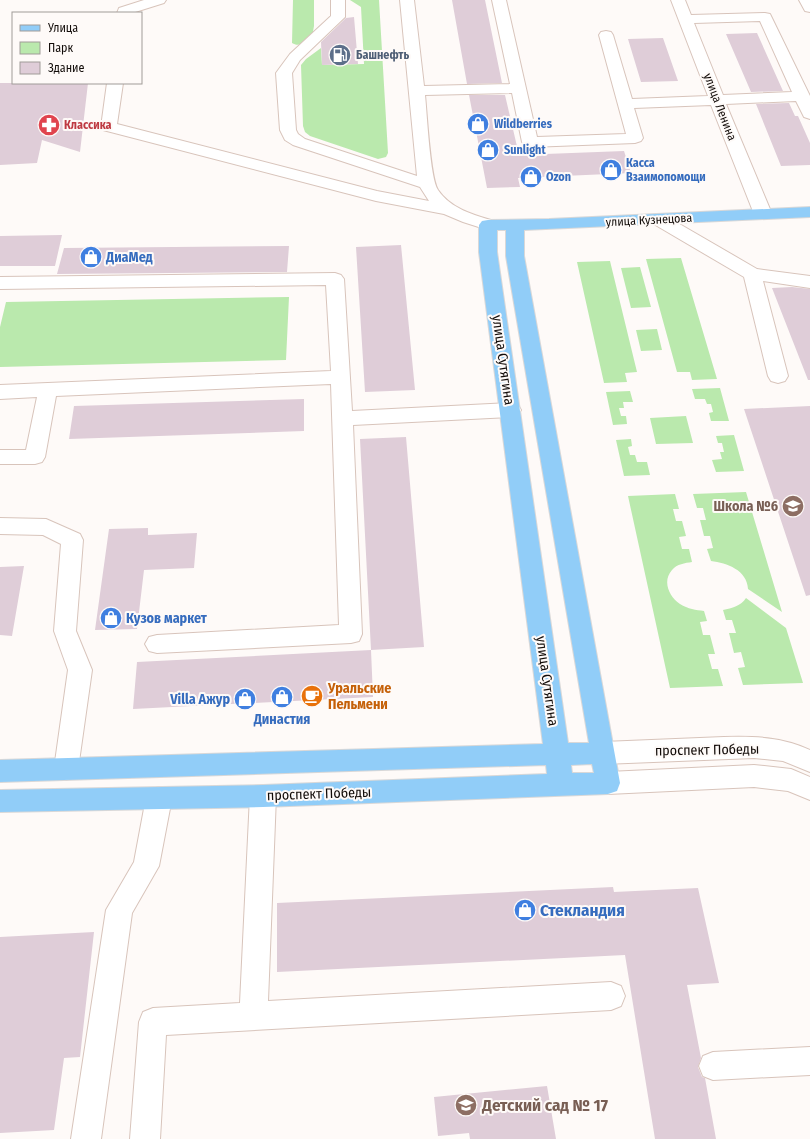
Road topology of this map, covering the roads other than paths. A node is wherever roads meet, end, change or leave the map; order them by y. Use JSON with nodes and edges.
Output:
{"nodes":[{"id":1,"x":159,"y":0,"type":"edge"},
{"id":2,"x":338,"y":0,"type":"edge"},
{"id":3,"x":407,"y":0,"type":"edge"},
{"id":4,"x":499,"y":0,"type":"edge"},
{"id":5,"x":678,"y":0,"type":"edge"},
{"id":6,"x":806,"y":0,"type":"edge"},
{"id":7,"x":810,"y":8,"type":"edge"},
{"id":8,"x":124,"y":12,"type":"edge"},
{"id":9,"x":685,"y":19,"type":"junction"},
{"id":10,"x":606,"y":36,"type":"dead end"},
{"id":11,"x":115,"y":84,"type":"edge"},
{"id":12,"x":518,"y":88,"type":"junction"},
{"id":13,"x":416,"y":91,"type":"junction"},
{"id":14,"x":802,"y":96,"type":"junction"},
{"id":15,"x":716,"y":100,"type":"junction"},
{"id":16,"x":626,"y":104,"type":"junction"},
{"id":17,"x":810,"y":114,"type":"edge"},
{"id":18,"x":426,"y":184,"type":"junction"},
{"id":19,"x":447,"y":209,"type":"junction"},
{"id":20,"x":810,"y":212,"type":"edge"},
{"id":21,"x":763,"y":214,"type":"junction"},
{"id":22,"x":658,"y":219,"type":"junction"},
{"id":23,"x":488,"y":225,"type":"junction"},
{"id":24,"x":515,"y":225,"type":"junction"},
{"id":25,"x":752,"y":274,"type":"junction"},
{"id":26,"x":810,"y":282,"type":"edge"},
{"id":27,"x":0,"y":283,"type":"edge"},
{"id":28,"x":341,"y":376,"type":"junction"},
{"id":29,"x":778,"y":376,"type":"dead end"},
{"id":30,"x":48,"y":389,"type":"junction"},
{"id":31,"x":0,"y":392,"type":"edge"},
{"id":32,"x":511,"y":410,"type":"junction"},
{"id":33,"x":343,"y":419,"type":"junction"},
{"id":34,"x":0,"y":457,"type":"edge"},
{"id":35,"x":0,"y":526,"type":"edge"},
{"id":36,"x":157,"y":644,"type":"dead end"},
{"id":37,"x":603,"y":753,"type":"junction"},
{"id":38,"x":557,"y":755,"type":"junction"},
{"id":39,"x":810,"y":761,"type":"edge"},
{"id":40,"x":66,"y":769,"type":"junction"},
{"id":41,"x":0,"y":771,"type":"edge"},
{"id":42,"x":608,"y":783,"type":"junction"},
{"id":43,"x":561,"y":785,"type":"junction"},
{"id":44,"x":810,"y":789,"type":"edge"},
{"id":45,"x":263,"y":796,"type":"junction"},
{"id":46,"x":159,"y":798,"type":"junction"},
{"id":47,"x":0,"y":801,"type":"edge"},
{"id":48,"x":611,"y":996,"type":"dead end"},
{"id":49,"x":253,"y":1017,"type":"junction"},
{"id":50,"x":810,"y":1061,"type":"edge"},
{"id":51,"x":713,"y":1066,"type":"dead end"},
{"id":52,"x":86,"y":1139,"type":"edge"},
{"id":53,"x":145,"y":1139,"type":"edge"}],
"edges":[{"from":1,"to":8,"type":"street"},
{"from":2,"to":18,"type":"street"},
{"from":3,"to":13,"type":"street"},
{"from":4,"to":12,"type":"street"},
{"from":5,"to":9,"type":"street","name":"улица Ленина"},
{"from":6,"to":7,"type":"street"},
{"from":9,"to":14,"type":"street"},
{"from":9,"to":15,"type":"street","name":"улица Ленина"},
{"from":10,"to":16,"type":"street"},
{"from":11,"to":19,"type":"street"},
{"from":12,"to":13,"type":"street"},
{"from":12,"to":16,"type":"street"},
{"from":13,"to":18,"type":"street"},
{"from":14,"to":15,"type":"street"},
{"from":14,"to":17,"type":"street"},
{"from":15,"to":16,"type":"street"},
{"from":15,"to":21,"type":"street","name":"улица Ленина"},
{"from":18,"to":19,"type":"street"},
{"from":19,"to":23,"type":"street"},
{"from":20,"to":21,"type":"main road","name":"улица Кузнецова"},
{"from":21,"to":22,"type":"main road","name":"улица Кузнецова"},
{"from":22,"to":24,"type":"main road","name":"улица Кузнецова"},
{"from":22,"to":25,"type":"street"},
{"from":23,"to":24,"type":"main road","name":"улица Кузнецова"},
{"from":23,"to":32,"type":"main road","name":"улица Сутягина"},
{"from":24,"to":37,"type":"main road","name":"улица Сутягина"},
{"from":25,"to":26,"type":"street"},
{"from":25,"to":29,"type":"street"},
{"from":27,"to":28,"type":"street"},
{"from":28,"to":30,"type":"street"},
{"from":28,"to":33,"type":"street"},
{"from":30,"to":31,"type":"street"},
{"from":30,"to":34,"type":"street"},
{"from":32,"to":33,"type":"street"},
{"from":32,"to":38,"type":"main road","name":"улица Сутягина"},
{"from":33,"to":36,"type":"street"},
{"from":35,"to":40,"type":"street"},
{"from":37,"to":38,"type":"main road","name":"проспект Победы"},
{"from":37,"to":39,"type":"street","name":"проспект Победы"},
{"from":37,"to":42,"type":"main road"},
{"from":38,"to":40,"type":"main road","name":"проспект Победы"},
{"from":38,"to":43,"type":"main road","name":"улица Сутягина"},
{"from":40,"to":41,"type":"main road","name":"проспект Победы"},
{"from":42,"to":43,"type":"main road","name":"проспект Победы"},
{"from":42,"to":44,"type":"street"},
{"from":43,"to":45,"type":"main road","name":"проспект Победы"},
{"from":45,"to":46,"type":"main road","name":"проспект Победы"},
{"from":45,"to":49,"type":"street"},
{"from":46,"to":47,"type":"main road","name":"проспект Победы"},
{"from":46,"to":52,"type":"street"},
{"from":48,"to":49,"type":"street"},
{"from":49,"to":53,"type":"street"},
{"from":50,"to":51,"type":"street"}]}
